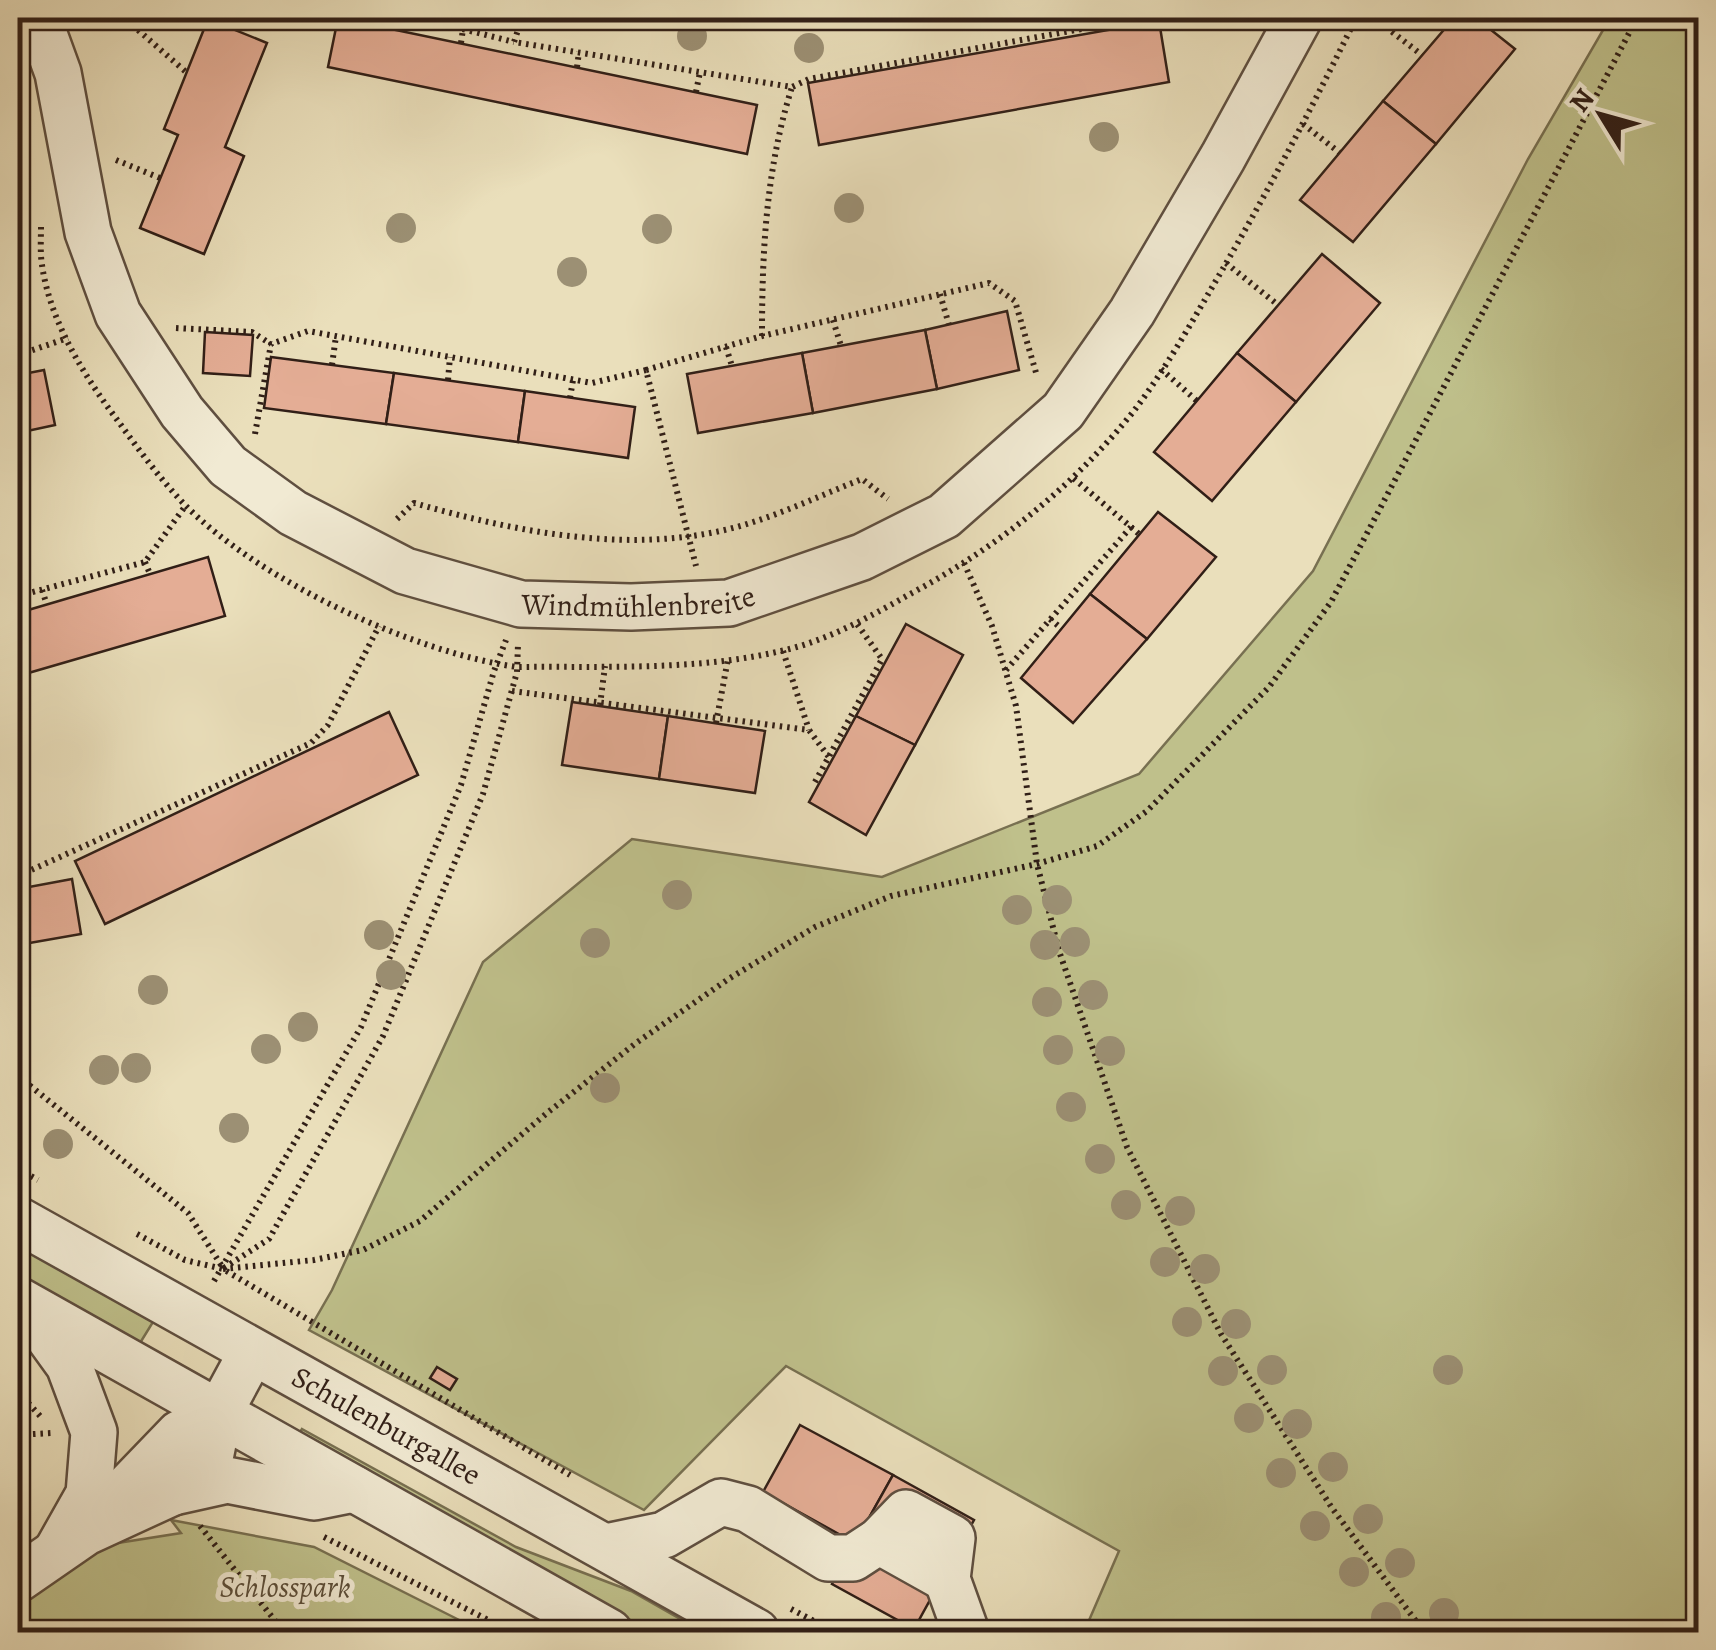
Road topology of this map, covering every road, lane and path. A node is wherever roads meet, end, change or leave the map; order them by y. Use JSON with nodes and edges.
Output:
{"nodes":[{"id":1,"x":38,"y":18,"type":"edge"},
{"id":2,"x":418,"y":18,"type":"edge"},
{"id":3,"x":522,"y":18,"type":"edge"},
{"id":4,"x":1141,"y":18,"type":"edge"},
{"id":5,"x":1299,"y":18,"type":"edge"},
{"id":6,"x":1356,"y":18,"type":"edge"},
{"id":7,"x":1374,"y":18,"type":"edge"},
{"id":8,"x":1637,"y":18,"type":"edge"},
{"id":9,"x":463,"y":29,"type":"junction"},
{"id":10,"x":138,"y":30,"type":"dead end"},
{"id":11,"x":514,"y":42,"type":"junction"},
{"id":12,"x":462,"y":43,"type":"dead end"},
{"id":13,"x":579,"y":52,"type":"junction"},
{"id":14,"x":1422,"y":55,"type":"dead end"},
{"id":15,"x":578,"y":67,"type":"dead end"},
{"id":16,"x":186,"y":72,"type":"dead end"},
{"id":17,"x":700,"y":72,"type":"junction"},
{"id":18,"x":792,"y":87,"type":"junction"},
{"id":19,"x":696,"y":92,"type":"dead end"},
{"id":20,"x":1303,"y":124,"type":"junction"},
{"id":21,"x":1340,"y":153,"type":"dead end"},
{"id":22,"x":101,"y":154,"type":"dead end"},
{"id":23,"x":160,"y":178,"type":"dead end"},
{"id":24,"x":41,"y":220,"type":"dead end"},
{"id":25,"x":1226,"y":263,"type":"junction"},
{"id":26,"x":940,"y":294,"type":"junction"},
{"id":27,"x":1278,"y":305,"type":"dead end"},
{"id":28,"x":833,"y":320,"type":"junction"},
{"id":29,"x":949,"y":325,"type":"dead end"},
{"id":30,"x":172,"y":328,"type":"dead end"},
{"id":31,"x":336,"y":336,"type":"junction"},
{"id":32,"x":762,"y":336,"type":"junction"},
{"id":33,"x":68,"y":338,"type":"junction"},
{"id":34,"x":271,"y":344,"type":"junction"},
{"id":35,"x":841,"y":346,"type":"dead end"},
{"id":36,"x":726,"y":347,"type":"junction"},
{"id":37,"x":18,"y":355,"type":"edge"},
{"id":38,"x":450,"y":357,"type":"junction"},
{"id":39,"x":332,"y":365,"type":"dead end"},
{"id":40,"x":732,"y":366,"type":"dead end"},
{"id":41,"x":1161,"y":369,"type":"junction"},
{"id":42,"x":646,"y":370,"type":"junction"},
{"id":43,"x":1052,"y":373,"type":"dead end"},
{"id":44,"x":448,"y":380,"type":"dead end"},
{"id":45,"x":572,"y":380,"type":"junction"},
{"id":46,"x":570,"y":398,"type":"dead end"},
{"id":47,"x":1197,"y":401,"type":"dead end"},
{"id":48,"x":254,"y":436,"type":"dead end"},
{"id":49,"x":1074,"y":478,"type":"junction"},
{"id":50,"x":186,"y":505,"type":"junction"},
{"id":51,"x":896,"y":506,"type":"dead end"},
{"id":52,"x":944,"y":516,"type":"junction"},
{"id":53,"x":393,"y":524,"type":"dead end"},
{"id":54,"x":1131,"y":527,"type":"junction"},
{"id":55,"x":1140,"y":534,"type":"dead end"},
{"id":56,"x":687,"y":537,"type":"junction"},
{"id":57,"x":145,"y":562,"type":"junction"},
{"id":58,"x":964,"y":563,"type":"junction"},
{"id":59,"x":150,"y":574,"type":"dead end"},
{"id":60,"x":42,"y":590,"type":"junction"},
{"id":61,"x":18,"y":596,"type":"edge"},
{"id":62,"x":47,"y":604,"type":"dead end"},
{"id":63,"x":521,"y":604,"type":"junction"},
{"id":64,"x":707,"y":604,"type":"junction"},
{"id":65,"x":1050,"y":620,"type":"junction"},
{"id":66,"x":857,"y":624,"type":"junction"},
{"id":67,"x":378,"y":626,"type":"junction"},
{"id":68,"x":1062,"y":628,"type":"dead end"},
{"id":69,"x":784,"y":651,"type":"junction"},
{"id":70,"x":728,"y":659,"type":"junction"},
{"id":71,"x":496,"y":664,"type":"junction"},
{"id":72,"x":604,"y":666,"type":"junction"},
{"id":73,"x":517,"y":667,"type":"junction"},
{"id":74,"x":1006,"y":671,"type":"junction"},
{"id":75,"x":512,"y":691,"type":"junction"},
{"id":76,"x":600,"y":704,"type":"junction"},
{"id":77,"x":716,"y":721,"type":"junction"},
{"id":78,"x":810,"y":730,"type":"junction"},
{"id":79,"x":830,"y":759,"type":"junction"},
{"id":80,"x":815,"y":782,"type":"dead end"},
{"id":81,"x":1036,"y":864,"type":"junction"},
{"id":82,"x":18,"y":876,"type":"edge"},
{"id":83,"x":18,"y":1076,"type":"edge"},
{"id":84,"x":18,"y":1169,"type":"edge"},
{"id":85,"x":51,"y":1187,"type":"dead end"},
{"id":86,"x":18,"y":1220,"type":"edge"},
{"id":87,"x":135,"y":1232,"type":"dead end"},
{"id":88,"x":223,"y":1269,"type":"junction"},
{"id":89,"x":21,"y":1302,"type":"edge"},
{"id":90,"x":252,"y":1352,"type":"junction"},
{"id":91,"x":18,"y":1392,"type":"edge"},
{"id":92,"x":220,"y":1412,"type":"junction"},
{"id":93,"x":18,"y":1435,"type":"edge"},
{"id":94,"x":574,"y":1478,"type":"dead end"},
{"id":95,"x":354,"y":1489,"type":"junction"},
{"id":96,"x":184,"y":1506,"type":"junction"},
{"id":97,"x":213,"y":1520,"type":"dead end"},
{"id":98,"x":320,"y":1534,"type":"dead end"},
{"id":99,"x":71,"y":1542,"type":"junction"},
{"id":100,"x":606,"y":1547,"type":"junction"},
{"id":101,"x":18,"y":1579,"type":"edge"},
{"id":102,"x":766,"y":1617,"type":"edge"},
{"id":103,"x":284,"y":1632,"type":"edge"},
{"id":104,"x":512,"y":1632,"type":"edge"},
{"id":105,"x":609,"y":1632,"type":"edge"},
{"id":106,"x":836,"y":1632,"type":"edge"},
{"id":107,"x":966,"y":1632,"type":"edge"},
{"id":108,"x":1424,"y":1632,"type":"edge"}],
"edges":[{"from":1,"to":63,"type":"street","name":"Windmühlenbreite"},
{"from":2,"to":9,"type":"path"},
{"from":3,"to":11,"type":"path"},
{"from":4,"to":18,"type":"path"},
{"from":5,"to":52,"type":"street","name":"Windmühlenbreite"},
{"from":6,"to":20,"type":"path"},
{"from":7,"to":14,"type":"path"},
{"from":8,"to":81,"type":"path"},
{"from":9,"to":11,"type":"path"},
{"from":9,"to":12,"type":"path"},
{"from":10,"to":16,"type":"path"},
{"from":11,"to":13,"type":"path"},
{"from":13,"to":15,"type":"path"},
{"from":13,"to":17,"type":"path"},
{"from":17,"to":18,"type":"path"},
{"from":17,"to":19,"type":"path"},
{"from":18,"to":32,"type":"path"},
{"from":20,"to":21,"type":"path"},
{"from":20,"to":25,"type":"path"},
{"from":22,"to":23,"type":"path"},
{"from":24,"to":33,"type":"path"},
{"from":25,"to":27,"type":"path"},
{"from":25,"to":41,"type":"path"},
{"from":26,"to":28,"type":"path"},
{"from":26,"to":29,"type":"path"},
{"from":26,"to":43,"type":"path"},
{"from":28,"to":32,"type":"path"},
{"from":28,"to":35,"type":"path"},
{"from":30,"to":34,"type":"path"},
{"from":31,"to":34,"type":"path"},
{"from":31,"to":38,"type":"path"},
{"from":31,"to":39,"type":"path"},
{"from":32,"to":36,"type":"path"},
{"from":33,"to":37,"type":"path"},
{"from":33,"to":50,"type":"path"},
{"from":34,"to":48,"type":"path"},
{"from":36,"to":40,"type":"path"},
{"from":36,"to":42,"type":"path"},
{"from":38,"to":44,"type":"path"},
{"from":38,"to":45,"type":"path"},
{"from":41,"to":47,"type":"path"},
{"from":41,"to":49,"type":"path"},
{"from":42,"to":45,"type":"path"},
{"from":42,"to":56,"type":"path"},
{"from":45,"to":46,"type":"path"},
{"from":49,"to":54,"type":"path"},
{"from":49,"to":58,"type":"path"},
{"from":50,"to":57,"type":"path"},
{"from":50,"to":67,"type":"path"},
{"from":51,"to":56,"type":"path"},
{"from":52,"to":58,"type":"path"},
{"from":52,"to":64,"type":"street","name":"Windmühlenbreite"},
{"from":53,"to":56,"type":"path"},
{"from":54,"to":55,"type":"path"},
{"from":54,"to":65,"type":"path"},
{"from":56,"to":64,"type":"path"},
{"from":57,"to":59,"type":"path"},
{"from":57,"to":60,"type":"path"},
{"from":58,"to":66,"type":"path"},
{"from":58,"to":74,"type":"path"},
{"from":60,"to":61,"type":"path"},
{"from":60,"to":62,"type":"path"},
{"from":63,"to":64,"type":"street","name":"Windmühlenbreite"},
{"from":63,"to":71,"type":"path"},
{"from":63,"to":73,"type":"path"},
{"from":65,"to":68,"type":"path"},
{"from":65,"to":74,"type":"path"},
{"from":66,"to":69,"type":"path"},
{"from":66,"to":79,"type":"path"},
{"from":67,"to":71,"type":"path"},
{"from":67,"to":82,"type":"path"},
{"from":69,"to":70,"type":"path"},
{"from":69,"to":78,"type":"path"},
{"from":70,"to":72,"type":"path"},
{"from":70,"to":77,"type":"path"},
{"from":71,"to":73,"type":"path"},
{"from":71,"to":88,"type":"path"},
{"from":72,"to":73,"type":"path"},
{"from":72,"to":76,"type":"path"},
{"from":73,"to":75,"type":"path"},
{"from":74,"to":81,"type":"path"},
{"from":75,"to":76,"type":"path"},
{"from":75,"to":88,"type":"path"},
{"from":76,"to":77,"type":"path"},
{"from":77,"to":78,"type":"path"},
{"from":78,"to":79,"type":"path"},
{"from":79,"to":80,"type":"path"},
{"from":81,"to":88,"type":"path"},
{"from":81,"to":108,"type":"path"},
{"from":83,"to":88,"type":"path"},
{"from":84,"to":85,"type":"path"},
{"from":86,"to":90,"type":"street","name":"Schulenburgallee"},
{"from":87,"to":88,"type":"path"},
{"from":88,"to":94,"type":"path"},
{"from":89,"to":92,"type":"street"},
{"from":89,"to":99,"type":"street"},
{"from":90,"to":92,"type":"street"},
{"from":90,"to":100,"type":"street","name":"Schulenburgallee"},
{"from":91,"to":93,"type":"path"},
{"from":92,"to":95,"type":"street"},
{"from":92,"to":96,"type":"street"},
{"from":92,"to":99,"type":"street"},
{"from":95,"to":96,"type":"street"},
{"from":95,"to":105,"type":"street"},
{"from":96,"to":97,"type":"path"},
{"from":96,"to":99,"type":"street"},
{"from":96,"to":103,"type":"path"},
{"from":98,"to":104,"type":"path"},
{"from":99,"to":101,"type":"street"},
{"from":100,"to":102,"type":"street","name":"Schulenburgallee"},
{"from":100,"to":107,"type":"street"},
{"from":102,"to":106,"type":"path"}]}
